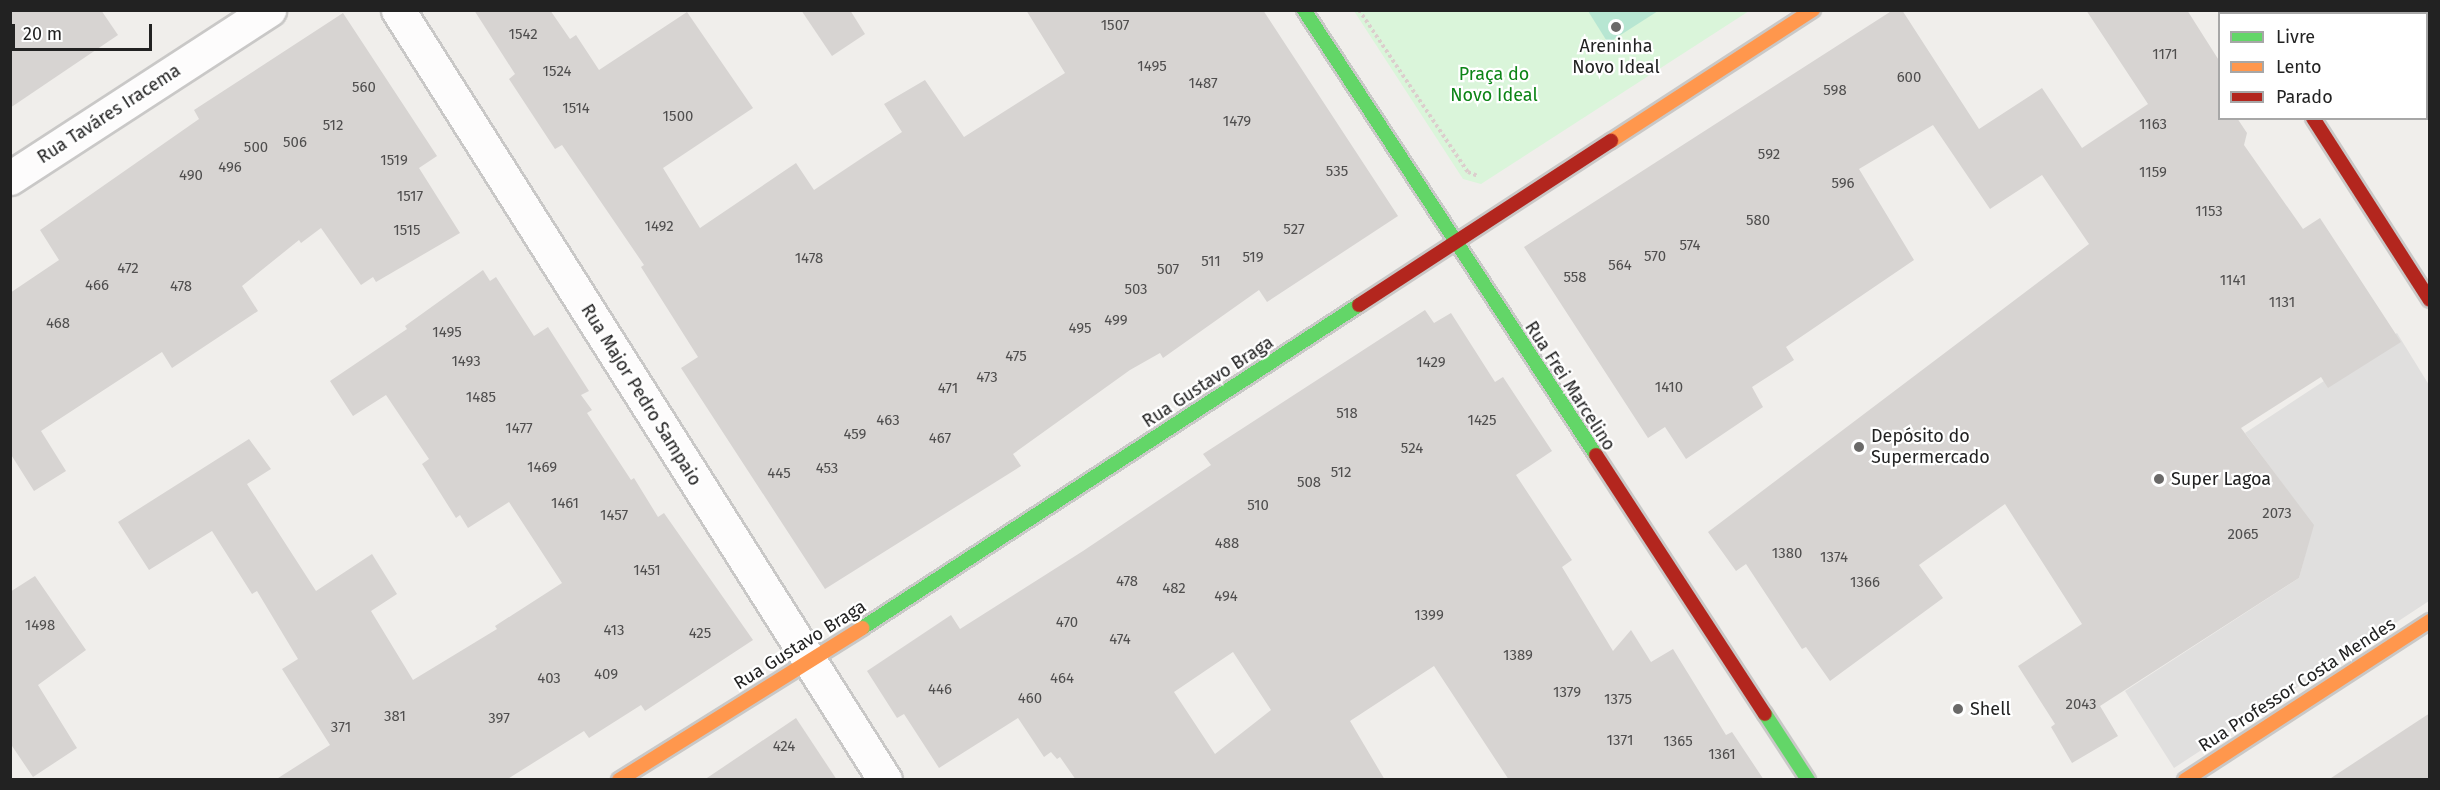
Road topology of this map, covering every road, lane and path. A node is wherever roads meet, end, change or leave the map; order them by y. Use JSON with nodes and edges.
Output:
{"nodes":[{"id":1,"x":269,"y":10,"type":"edge"},
{"id":2,"x":398,"y":10,"type":"edge"},
{"id":3,"x":1304,"y":10,"type":"edge"},
{"id":4,"x":1359,"y":10,"type":"edge"},
{"id":5,"x":1813,"y":10,"type":"edge"},
{"id":6,"x":2314,"y":120,"type":"edge"},
{"id":7,"x":1468,"y":172,"type":"dead end"},
{"id":8,"x":10,"y":178,"type":"edge"},
{"id":9,"x":1455,"y":244,"type":"junction"},
{"id":10,"x":2430,"y":300,"type":"edge"},
{"id":11,"x":2430,"y":621,"type":"edge"},
{"id":12,"x":809,"y":662,"type":"junction"},
{"id":13,"x":619,"y":780,"type":"edge"},
{"id":14,"x":885,"y":780,"type":"edge"},
{"id":15,"x":1808,"y":780,"type":"edge"},
{"id":16,"x":2185,"y":780,"type":"edge"}],
"edges":[{"from":1,"to":8,"type":"street","name":"Rua Taváres Iracema"},
{"from":2,"to":12,"type":"street","name":"Rua Major Pedro Sampaio"},
{"from":3,"to":9,"type":"street","name":"Rua Frei Marcelino"},
{"from":4,"to":7,"type":"path"},
{"from":5,"to":9,"type":"street","name":"Rua Gustavo Braga"},
{"from":6,"to":10,"type":"street"},
{"from":9,"to":12,"type":"street","name":"Rua Gustavo Braga"},
{"from":9,"to":15,"type":"street","name":"Rua Frei Marcelino"},
{"from":11,"to":16,"type":"street","name":"Rua Professor Costa Mendes"},
{"from":12,"to":13,"type":"street","name":"Rua Gustavo Braga"},
{"from":12,"to":14,"type":"street","name":"Rua Major Pedro Sampaio"}]}
